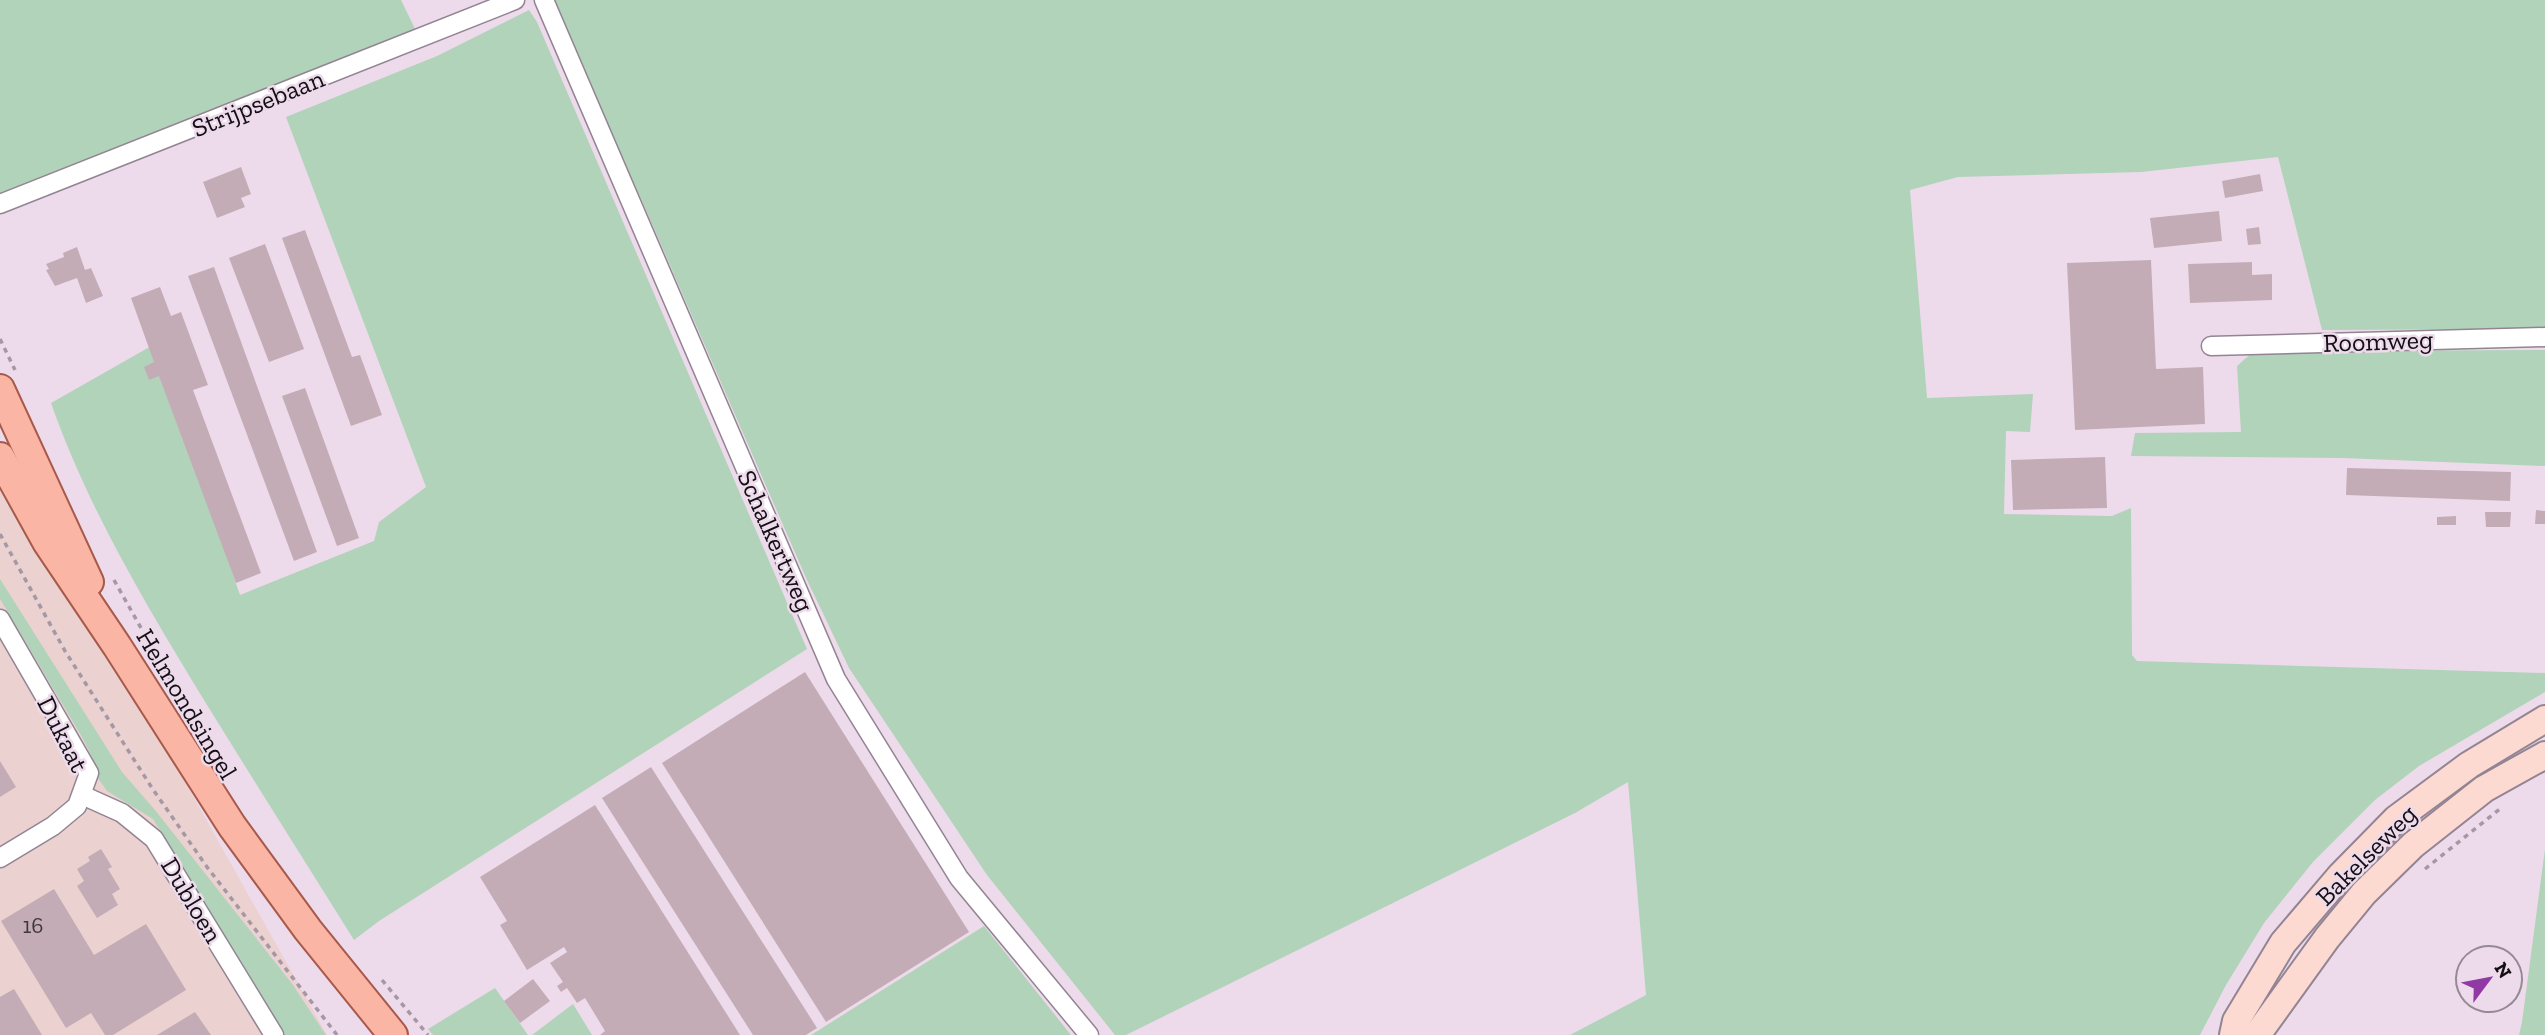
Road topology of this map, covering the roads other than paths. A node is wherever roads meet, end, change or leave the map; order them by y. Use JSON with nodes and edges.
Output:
{"nodes":[{"id":1,"x":515,"y":0,"type":"edge"},
{"id":2,"x":544,"y":0,"type":"edge"},
{"id":3,"x":0,"y":204,"type":"edge"},
{"id":4,"x":2545,"y":337,"type":"edge"},
{"id":5,"x":2211,"y":346,"type":"dead end"},
{"id":6,"x":9,"y":382,"type":"edge"},
{"id":7,"x":0,"y":457,"type":"edge"},
{"id":8,"x":0,"y":619,"type":"edge"},
{"id":9,"x":117,"y":646,"type":"junction"},
{"id":10,"x":2545,"y":719,"type":"edge"},
{"id":11,"x":2545,"y":755,"type":"edge"},
{"id":12,"x":82,"y":795,"type":"junction"},
{"id":13,"x":0,"y":858,"type":"edge"},
{"id":14,"x":274,"y":1035,"type":"edge"},
{"id":15,"x":393,"y":1035,"type":"edge"},
{"id":16,"x":1089,"y":1035,"type":"edge"},
{"id":17,"x":2232,"y":1035,"type":"edge"},
{"id":18,"x":2257,"y":1035,"type":"edge"}],
"edges":[{"from":1,"to":3,"type":"street","name":"Strijpsebaan"},
{"from":2,"to":16,"type":"street","name":"Schalkertweg"},
{"from":4,"to":5,"type":"street","name":"Roomweg"},
{"from":6,"to":9,"type":"main road","name":"Helmondsingel"},
{"from":7,"to":9,"type":"main road","name":"Helmondsingel"},
{"from":8,"to":12,"type":"street","name":"Dukaat"},
{"from":9,"to":15,"type":"main road","name":"Helmondsingel"},
{"from":10,"to":17,"type":"main road","name":"Bakelseweg"},
{"from":11,"to":18,"type":"main road","name":"Bakelseweg"},
{"from":12,"to":13,"type":"street","name":"Dukaat"},
{"from":12,"to":14,"type":"street","name":"Dubloen"}]}
